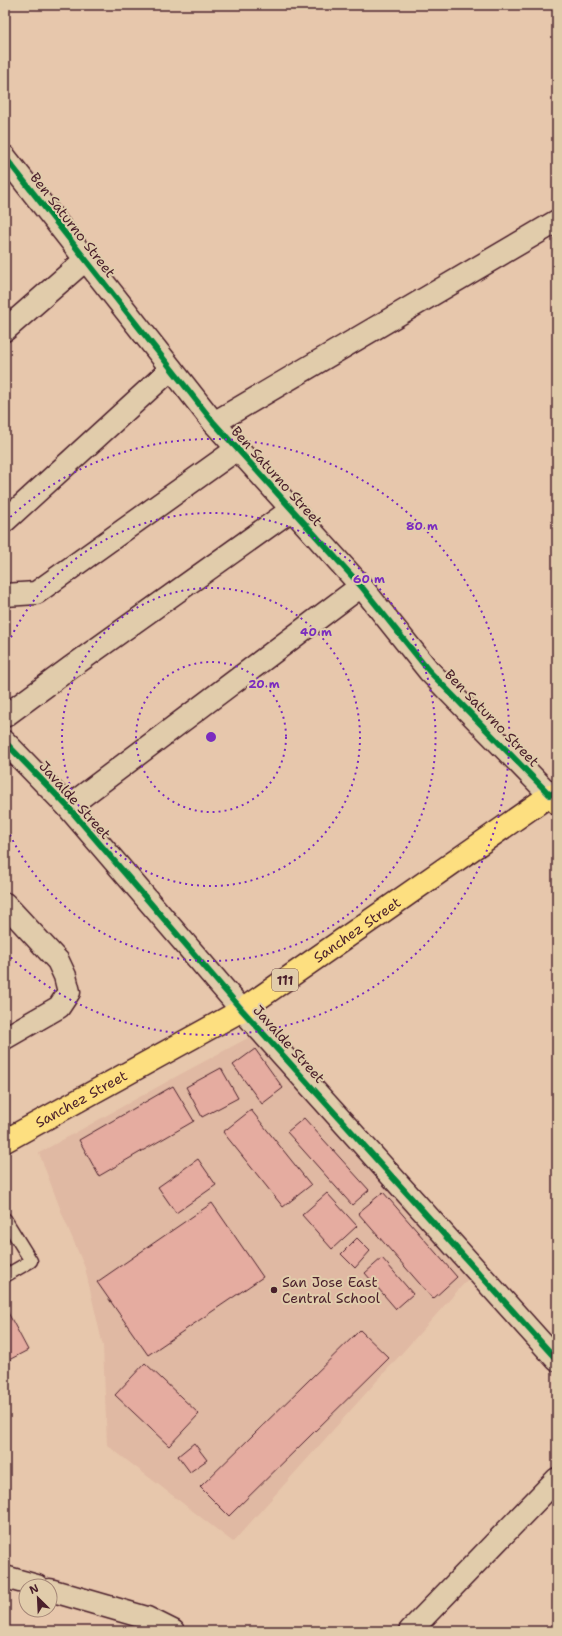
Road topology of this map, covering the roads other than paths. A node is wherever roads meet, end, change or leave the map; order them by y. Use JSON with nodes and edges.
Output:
{"nodes":[{"id":1,"x":5,"y":157,"type":"edge"},
{"id":2,"x":557,"y":221,"type":"edge"},
{"id":3,"x":85,"y":260,"type":"junction"},
{"id":4,"x":5,"y":330,"type":"edge"},
{"id":5,"x":171,"y":369,"type":"junction"},
{"id":6,"x":214,"y":423,"type":"junction"},
{"id":7,"x":237,"y":449,"type":"junction"},
{"id":8,"x":291,"y":510,"type":"junction"},
{"id":9,"x":5,"y":521,"type":"edge"},
{"id":10,"x":361,"y":586,"type":"junction"},
{"id":11,"x":5,"y":595,"type":"edge"},
{"id":12,"x":5,"y":716,"type":"edge"},
{"id":13,"x":5,"y":742,"type":"edge"},
{"id":14,"x":555,"y":796,"type":"edge"},
{"id":15,"x":68,"y":807,"type":"junction"},
{"id":16,"x":5,"y":904,"type":"edge"},
{"id":17,"x":242,"y":1010,"type":"junction"},
{"id":18,"x":5,"y":1038,"type":"edge"},
{"id":19,"x":5,"y":1141,"type":"edge"},
{"id":20,"x":5,"y":1219,"type":"edge"},
{"id":21,"x":5,"y":1276,"type":"edge"},
{"id":22,"x":557,"y":1360,"type":"edge"},
{"id":23,"x":557,"y":1480,"type":"edge"},
{"id":24,"x":5,"y":1577,"type":"edge"},
{"id":25,"x":18,"y":1581,"type":"edge"},
{"id":26,"x":58,"y":1592,"type":"edge"},
{"id":27,"x":173,"y":1631,"type":"edge"},
{"id":28,"x":410,"y":1631,"type":"edge"}],
"edges":[{"from":1,"to":3,"type":"street","name":"Ben Saturno Street"},
{"from":2,"to":6,"type":"street"},
{"from":3,"to":4,"type":"street"},
{"from":3,"to":5,"type":"street","name":"Ben Saturno Street"},
{"from":5,"to":6,"type":"street","name":"Ben Saturno Street"},
{"from":5,"to":9,"type":"street"},
{"from":6,"to":7,"type":"street","name":"Ben Saturno Street"},
{"from":7,"to":8,"type":"street","name":"Ben Saturno Street"},
{"from":7,"to":11,"type":"street"},
{"from":8,"to":10,"type":"street","name":"Ben Saturno Street"},
{"from":8,"to":12,"type":"street"},
{"from":10,"to":14,"type":"street","name":"Ben Saturno Street"},
{"from":10,"to":15,"type":"street"},
{"from":13,"to":15,"type":"street","name":"Javalde Street"},
{"from":14,"to":17,"type":"main road","name":"Sanchez Street","number":"111"},
{"from":15,"to":17,"type":"street","name":"Javalde Street"},
{"from":16,"to":18,"type":"street"},
{"from":17,"to":19,"type":"main road","name":"Sanchez Street","number":"111"},
{"from":17,"to":22,"type":"street","name":"Javalde Street"},
{"from":20,"to":21,"type":"lane"},
{"from":23,"to":28,"type":"street"},
{"from":24,"to":25,"type":"street"},
{"from":26,"to":27,"type":"street"}]}
